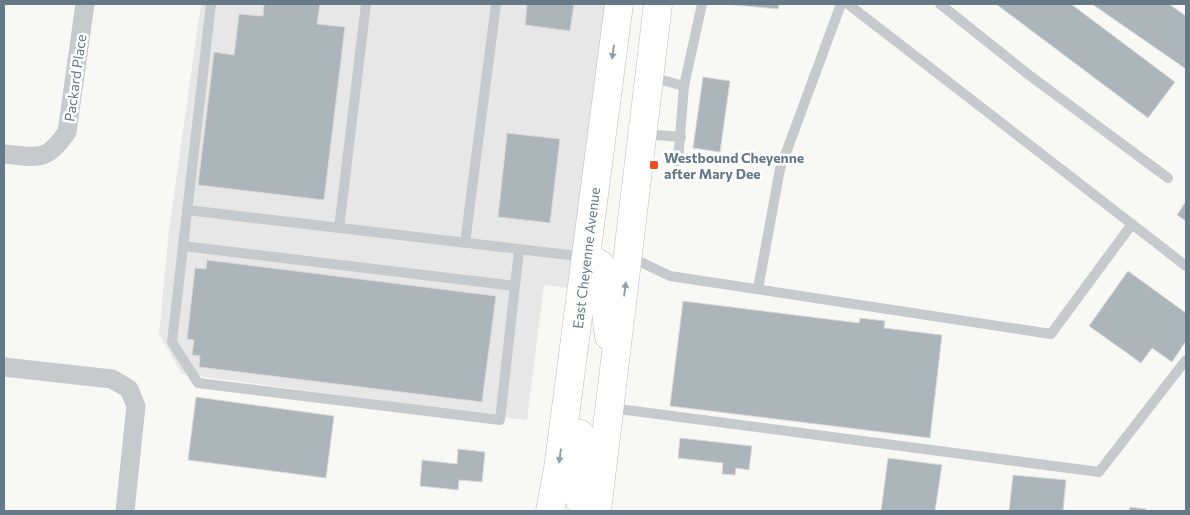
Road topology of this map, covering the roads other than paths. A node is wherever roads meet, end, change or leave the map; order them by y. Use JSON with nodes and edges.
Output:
{"nodes":[{"id":1,"x":85,"y":4,"type":"edge"},
{"id":2,"x":211,"y":4,"type":"edge"},
{"id":3,"x":366,"y":4,"type":"edge"},
{"id":4,"x":496,"y":4,"type":"edge"},
{"id":5,"x":620,"y":4,"type":"edge"},
{"id":6,"x":646,"y":4,"type":"edge"},
{"id":7,"x":658,"y":4,"type":"edge"},
{"id":8,"x":702,"y":4,"type":"edge"},
{"id":9,"x":841,"y":4,"type":"edge"},
{"id":10,"x":848,"y":4,"type":"edge"},
{"id":11,"x":940,"y":4,"type":"edge"},
{"id":12,"x":649,"y":77,"type":"junction"},
{"id":13,"x":684,"y":86,"type":"junction"},
{"id":14,"x":642,"y":134,"type":"junction"},
{"id":15,"x":680,"y":138,"type":"junction"},
{"id":16,"x":4,"y":154,"type":"edge"},
{"id":17,"x":600,"y":154,"type":"junction"},
{"id":18,"x":678,"y":162,"type":"dead end"},
{"id":19,"x":1168,"y":178,"type":"dead end"},
{"id":20,"x":187,"y":210,"type":"junction"},
{"id":21,"x":1132,"y":224,"type":"junction"},
{"id":22,"x":339,"y":228,"type":"junction"},
{"id":23,"x":465,"y":243,"type":"junction"},
{"id":24,"x":183,"y":246,"type":"junction"},
{"id":25,"x":518,"y":250,"type":"junction"},
{"id":26,"x":629,"y":256,"type":"junction"},
{"id":27,"x":586,"y":257,"type":"junction"},
{"id":28,"x":1186,"y":266,"type":"edge"},
{"id":29,"x":515,"y":286,"type":"junction"},
{"id":30,"x":758,"y":289,"type":"junction"},
{"id":31,"x":1186,"y":360,"type":"edge"},
{"id":32,"x":572,"y":363,"type":"junction"},
{"id":33,"x":4,"y":367,"type":"edge"},
{"id":34,"x":614,"y":374,"type":"junction"},
{"id":35,"x":610,"y":408,"type":"junction"},
{"id":36,"x":125,"y":511,"type":"edge"},
{"id":37,"x":550,"y":511,"type":"edge"},
{"id":38,"x":588,"y":511,"type":"edge"},
{"id":39,"x":597,"y":511,"type":"edge"}],
"edges":[{"from":1,"to":16,"type":"street","name":"Packard Place"},
{"from":2,"to":20,"type":"lane"},
{"from":3,"to":22,"type":"lane"},
{"from":4,"to":23,"type":"lane"},
{"from":5,"to":17,"type":"main road","name":"East Cheyenne Avenue","one_way":true},
{"from":6,"to":12,"type":"main road"},
{"from":7,"to":12,"type":"main road"},
{"from":8,"to":13,"type":"lane"},
{"from":9,"to":30,"type":"lane"},
{"from":10,"to":21,"type":"lane"},
{"from":11,"to":19,"type":"lane"},
{"from":12,"to":13,"type":"lane"},
{"from":12,"to":14,"type":"main road"},
{"from":13,"to":15,"type":"lane"},
{"from":14,"to":15,"type":"lane"},
{"from":14,"to":26,"type":"main road"},
{"from":15,"to":18,"type":"lane"},
{"from":17,"to":26,"type":"main road"},
{"from":17,"to":27,"type":"main road","name":"East Cheyenne Avenue"},
{"from":20,"to":22,"type":"lane"},
{"from":20,"to":24,"type":"lane"},
{"from":21,"to":28,"type":"lane"},
{"from":21,"to":30,"type":"lane"},
{"from":22,"to":23,"type":"lane"},
{"from":23,"to":25,"type":"lane"},
{"from":24,"to":29,"type":"lane"},
{"from":24,"to":29,"type":"lane"},
{"from":25,"to":27,"type":"lane"},
{"from":25,"to":29,"type":"lane"},
{"from":26,"to":30,"type":"lane"},
{"from":34,"to":26,"type":"main road","one_way":true},
{"from":27,"to":32,"type":"main road","name":"East Cheyenne Avenue"},
{"from":27,"to":34,"type":"main road"},
{"from":31,"to":35,"type":"lane"},
{"from":32,"to":37,"type":"main road","name":"East Cheyenne Avenue","one_way":true},
{"from":32,"to":38,"type":"main road"},
{"from":33,"to":36,"type":"street"},
{"from":34,"to":35,"type":"main road"},
{"from":35,"to":39,"type":"main road"}]}
